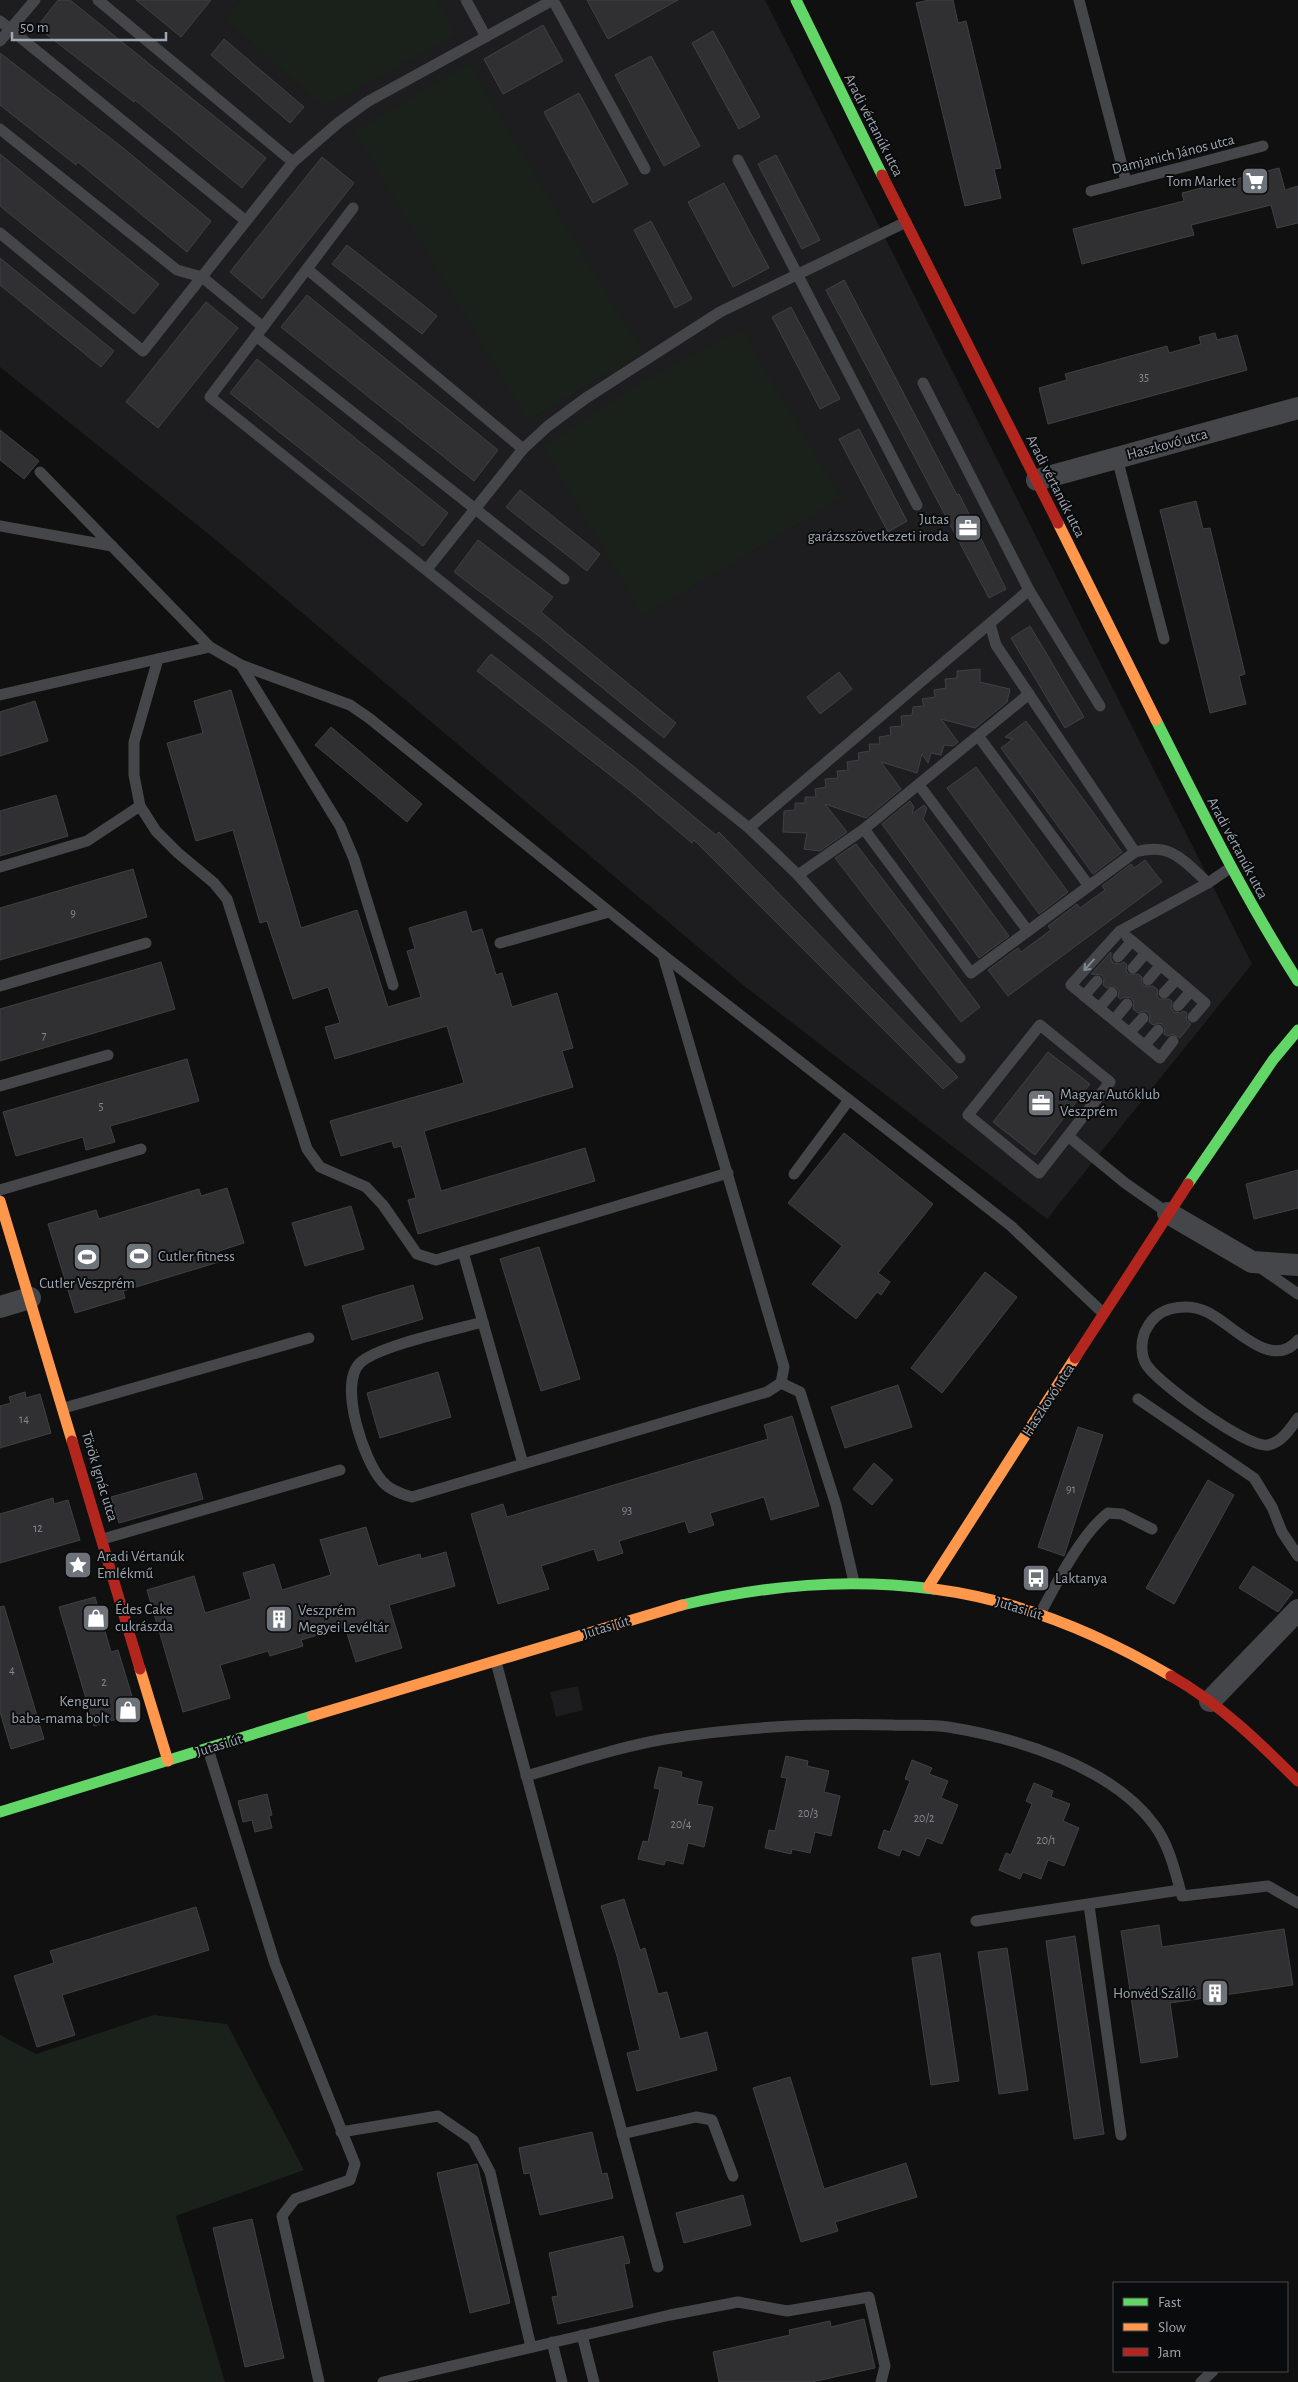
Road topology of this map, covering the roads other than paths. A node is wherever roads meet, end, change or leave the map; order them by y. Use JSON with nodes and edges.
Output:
{"nodes":[{"id":1,"x":36,"y":0,"type":"edge"},
{"id":2,"x":98,"y":0,"type":"edge"},
{"id":3,"x":466,"y":0,"type":"edge"},
{"id":4,"x":553,"y":0,"type":"edge"},
{"id":5,"x":796,"y":0,"type":"edge"},
{"id":6,"x":1079,"y":0,"type":"edge"},
{"id":7,"x":0,"y":21,"type":"edge"},
{"id":8,"x":10,"y":29,"type":"junction"},
{"id":9,"x":486,"y":37,"type":"junction"},
{"id":10,"x":0,"y":41,"type":"edge"},
{"id":11,"x":0,"y":129,"type":"edge"},
{"id":12,"x":1263,"y":146,"type":"dead end"},
{"id":13,"x":738,"y":160,"type":"dead end"},
{"id":14,"x":293,"y":162,"type":"junction"},
{"id":15,"x":645,"y":169,"type":"dead end"},
{"id":16,"x":1126,"y":181,"type":"junction"},
{"id":17,"x":1091,"y":191,"type":"dead end"},
{"id":18,"x":353,"y":208,"type":"dead end"},
{"id":19,"x":246,"y":222,"type":"junction"},
{"id":20,"x":906,"y":222,"type":"junction"},
{"id":21,"x":0,"y":233,"type":"edge"},
{"id":22,"x":307,"y":269,"type":"junction"},
{"id":23,"x":798,"y":274,"type":"junction"},
{"id":24,"x":202,"y":277,"type":"junction"},
{"id":25,"x":260,"y":331,"type":"junction"},
{"id":26,"x":923,"y":383,"type":"dead end"},
{"id":27,"x":1298,"y":408,"type":"edge"},
{"id":28,"x":523,"y":448,"type":"junction"},
{"id":29,"x":1117,"y":458,"type":"junction"},
{"id":30,"x":40,"y":472,"type":"dead end"},
{"id":31,"x":1037,"y":480,"type":"junction"},
{"id":32,"x":917,"y":505,"type":"dead end"},
{"id":33,"x":476,"y":509,"type":"junction"},
{"id":34,"x":0,"y":526,"type":"edge"},
{"id":35,"x":112,"y":546,"type":"junction"},
{"id":36,"x":427,"y":569,"type":"junction"},
{"id":37,"x":564,"y":579,"type":"dead end"},
{"id":38,"x":1029,"y":590,"type":"junction"},
{"id":39,"x":990,"y":624,"type":"junction"},
{"id":40,"x":1164,"y":638,"type":"dead end"},
{"id":41,"x":210,"y":647,"type":"junction"},
{"id":42,"x":158,"y":659,"type":"junction"},
{"id":43,"x":241,"y":665,"type":"junction"},
{"id":44,"x":1029,"y":694,"type":"junction"},
{"id":45,"x":0,"y":695,"type":"edge"},
{"id":46,"x":1100,"y":706,"type":"dead end"},
{"id":47,"x":979,"y":737,"type":"junction"},
{"id":48,"x":919,"y":785,"type":"junction"},
{"id":49,"x":140,"y":806,"type":"junction"},
{"id":50,"x":749,"y":828,"type":"junction"},
{"id":51,"x":864,"y":829,"type":"junction"},
{"id":52,"x":1134,"y":852,"type":"junction"},
{"id":53,"x":0,"y":867,"type":"edge"},
{"id":54,"x":1230,"y":868,"type":"junction"},
{"id":55,"x":798,"y":875,"type":"junction"},
{"id":56,"x":1208,"y":883,"type":"junction"},
{"id":57,"x":1089,"y":886,"type":"junction"},
{"id":58,"x":609,"y":912,"type":"junction"},
{"id":59,"x":1028,"y":931,"type":"junction"},
{"id":60,"x":1120,"y":931,"type":"junction"},
{"id":61,"x":1132,"y":941,"type":"junction"},
{"id":62,"x":146,"y":943,"type":"dead end"},
{"id":63,"x":500,"y":943,"type":"dead end"},
{"id":64,"x":1146,"y":953,"type":"junction"},
{"id":65,"x":663,"y":956,"type":"junction"},
{"id":66,"x":1118,"y":957,"type":"dead end"},
{"id":67,"x":1160,"y":966,"type":"junction"},
{"id":68,"x":1132,"y":968,"type":"dead end"},
{"id":69,"x":1176,"y":979,"type":"junction"},
{"id":70,"x":1148,"y":980,"type":"dead end"},
{"id":71,"x":1097,"y":981,"type":"dead end"},
{"id":72,"x":1298,"y":981,"type":"edge"},
{"id":73,"x":393,"y":985,"type":"dead end"},
{"id":74,"x":0,"y":986,"type":"edge"},
{"id":75,"x":1191,"y":991,"type":"junction"},
{"id":76,"x":1112,"y":993,"type":"dead end"},
{"id":77,"x":1164,"y":993,"type":"dead end"},
{"id":78,"x":1084,"y":996,"type":"junction"},
{"id":79,"x":1127,"y":1004,"type":"dead end"},
{"id":80,"x":1178,"y":1006,"type":"dead end"},
{"id":81,"x":1099,"y":1008,"type":"junction"},
{"id":82,"x":1193,"y":1017,"type":"dead end"},
{"id":83,"x":1143,"y":1018,"type":"dead end"},
{"id":84,"x":1114,"y":1020,"type":"junction"},
{"id":85,"x":1158,"y":1030,"type":"dead end"},
{"id":86,"x":1298,"y":1030,"type":"edge"},
{"id":87,"x":1130,"y":1032,"type":"junction"},
{"id":88,"x":1174,"y":1041,"type":"dead end"},
{"id":89,"x":1145,"y":1045,"type":"junction"},
{"id":90,"x":108,"y":1055,"type":"dead end"},
{"id":91,"x":960,"y":1058,"type":"dead end"},
{"id":92,"x":0,"y":1086,"type":"edge"},
{"id":93,"x":849,"y":1100,"type":"junction"},
{"id":94,"x":1068,"y":1136,"type":"junction"},
{"id":95,"x":141,"y":1150,"type":"dead end"},
{"id":96,"x":728,"y":1173,"type":"junction"},
{"id":97,"x":794,"y":1174,"type":"dead end"},
{"id":98,"x":0,"y":1190,"type":"edge"},
{"id":99,"x":0,"y":1201,"type":"edge"},
{"id":100,"x":1168,"y":1213,"type":"junction"},
{"id":101,"x":463,"y":1252,"type":"junction"},
{"id":102,"x":1252,"y":1262,"type":"junction"},
{"id":103,"x":1298,"y":1265,"type":"edge"},
{"id":104,"x":1298,"y":1294,"type":"edge"},
{"id":105,"x":30,"y":1298,"type":"junction"},
{"id":106,"x":0,"y":1307,"type":"edge"},
{"id":107,"x":1103,"y":1313,"type":"junction"},
{"id":108,"x":483,"y":1322,"type":"junction"},
{"id":109,"x":309,"y":1338,"type":"dead end"},
{"id":110,"x":1298,"y":1340,"type":"edge"},
{"id":111,"x":781,"y":1383,"type":"junction"},
{"id":112,"x":1138,"y":1399,"type":"dead end"},
{"id":113,"x":64,"y":1408,"type":"junction"},
{"id":114,"x":1298,"y":1418,"type":"edge"},
{"id":115,"x":523,"y":1464,"type":"junction"},
{"id":116,"x":340,"y":1470,"type":"dead end"},
{"id":117,"x":1152,"y":1529,"type":"dead end"},
{"id":118,"x":102,"y":1539,"type":"junction"},
{"id":119,"x":1298,"y":1556,"type":"edge"},
{"id":120,"x":854,"y":1582,"type":"junction"},
{"id":121,"x":928,"y":1587,"type":"junction"},
{"id":122,"x":1298,"y":1610,"type":"edge"},
{"id":123,"x":1040,"y":1614,"type":"junction"},
{"id":124,"x":496,"y":1662,"type":"junction"},
{"id":125,"x":1210,"y":1700,"type":"junction"},
{"id":126,"x":208,"y":1749,"type":"junction"},
{"id":127,"x":168,"y":1761,"type":"junction"},
{"id":128,"x":526,"y":1776,"type":"junction"},
{"id":129,"x":1298,"y":1780,"type":"edge"},
{"id":130,"x":0,"y":1812,"type":"edge"},
{"id":131,"x":1180,"y":1890,"type":"junction"},
{"id":132,"x":1298,"y":1903,"type":"edge"},
{"id":133,"x":1088,"y":1905,"type":"junction"},
{"id":134,"x":976,"y":1921,"type":"dead end"},
{"id":135,"x":341,"y":2132,"type":"junction"},
{"id":136,"x":622,"y":2134,"type":"junction"},
{"id":137,"x":1121,"y":2135,"type":"dead end"},
{"id":138,"x":733,"y":2176,"type":"dead end"},
{"id":139,"x":658,"y":2267,"type":"dead end"},
{"id":140,"x":582,"y":2335,"type":"junction"},
{"id":141,"x":552,"y":2342,"type":"junction"},
{"id":142,"x":531,"y":2347,"type":"junction"},
{"id":143,"x":1212,"y":2372,"type":"edge"},
{"id":144,"x":319,"y":2382,"type":"edge"},
{"id":145,"x":383,"y":2382,"type":"edge"},
{"id":146,"x":562,"y":2382,"type":"edge"},
{"id":147,"x":594,"y":2382,"type":"edge"},
{"id":148,"x":882,"y":2382,"type":"edge"},
{"id":149,"x":1202,"y":2382,"type":"edge"}],
"edges":[{"from":1,"to":8,"type":"lane"},
{"from":2,"to":14,"type":"lane"},
{"from":3,"to":9,"type":"lane"},
{"from":4,"to":9,"type":"lane"},
{"from":4,"to":15,"type":"lane"},
{"from":5,"to":20,"type":"street","name":"Aradi vértanúk utca"},
{"from":6,"to":16,"type":"lane"},
{"from":7,"to":8,"type":"lane"},
{"from":8,"to":10,"type":"lane"},
{"from":8,"to":19,"type":"lane"},
{"from":9,"to":14,"type":"lane"},
{"from":11,"to":24,"type":"lane"},
{"from":12,"to":16,"type":"lane","name":"Damjanich János utca"},
{"from":13,"to":23,"type":"lane"},
{"from":14,"to":19,"type":"lane"},
{"from":16,"to":17,"type":"lane","name":"Damjanich János utca"},
{"from":18,"to":22,"type":"lane"},
{"from":19,"to":24,"type":"lane"},
{"from":20,"to":23,"type":"lane"},
{"from":20,"to":31,"type":"street","name":"Aradi vértanúk utca"},
{"from":21,"to":24,"type":"lane"},
{"from":22,"to":25,"type":"lane"},
{"from":22,"to":28,"type":"lane"},
{"from":23,"to":28,"type":"lane"},
{"from":23,"to":32,"type":"lane"},
{"from":24,"to":25,"type":"lane"},
{"from":25,"to":33,"type":"lane"},
{"from":25,"to":36,"type":"lane"},
{"from":26,"to":38,"type":"lane"},
{"from":27,"to":29,"type":"street","name":"Haszkovó utca"},
{"from":28,"to":33,"type":"lane"},
{"from":29,"to":31,"type":"street","name":"Haszkovó utca"},
{"from":29,"to":40,"type":"lane"},
{"from":30,"to":35,"type":"lane"},
{"from":31,"to":54,"type":"street","name":"Aradi vértanúk utca"},
{"from":33,"to":36,"type":"lane"},
{"from":33,"to":37,"type":"lane"},
{"from":34,"to":35,"type":"lane"},
{"from":35,"to":41,"type":"lane"},
{"from":36,"to":50,"type":"lane"},
{"from":38,"to":39,"type":"lane"},
{"from":38,"to":46,"type":"lane"},
{"from":39,"to":44,"type":"lane"},
{"from":39,"to":50,"type":"lane"},
{"from":41,"to":42,"type":"lane"},
{"from":41,"to":43,"type":"lane"},
{"from":42,"to":45,"type":"lane"},
{"from":42,"to":49,"type":"lane"},
{"from":43,"to":58,"type":"lane"},
{"from":43,"to":73,"type":"lane"},
{"from":44,"to":47,"type":"lane"},
{"from":44,"to":52,"type":"lane"},
{"from":47,"to":48,"type":"lane"},
{"from":47,"to":57,"type":"lane"},
{"from":48,"to":51,"type":"lane"},
{"from":48,"to":59,"type":"lane"},
{"from":49,"to":53,"type":"lane"},
{"from":49,"to":101,"type":"lane"},
{"from":50,"to":55,"type":"lane"},
{"from":51,"to":55,"type":"lane"},
{"from":51,"to":59,"type":"lane"},
{"from":52,"to":56,"type":"lane"},
{"from":52,"to":57,"type":"lane"},
{"from":54,"to":56,"type":"lane"},
{"from":54,"to":72,"type":"street","name":"Aradi vértanúk utca"},
{"from":55,"to":91,"type":"lane"},
{"from":56,"to":60,"type":"lane"},
{"from":57,"to":59,"type":"lane"},
{"from":58,"to":63,"type":"lane"},
{"from":58,"to":65,"type":"lane"},
{"from":60,"to":61,"type":"lane"},
{"from":60,"to":78,"type":"lane","one_way":true},
{"from":61,"to":64,"type":"lane"},
{"from":61,"to":66,"type":"lane"},
{"from":62,"to":74,"type":"lane"},
{"from":64,"to":67,"type":"lane"},
{"from":64,"to":68,"type":"lane"},
{"from":65,"to":93,"type":"lane"},
{"from":65,"to":96,"type":"lane"},
{"from":67,"to":69,"type":"lane"},
{"from":67,"to":70,"type":"lane"},
{"from":69,"to":75,"type":"lane"},
{"from":69,"to":77,"type":"lane"},
{"from":71,"to":78,"type":"lane"},
{"from":75,"to":80,"type":"lane"},
{"from":75,"to":82,"type":"lane"},
{"from":76,"to":81,"type":"lane"},
{"from":78,"to":81,"type":"lane"},
{"from":79,"to":84,"type":"lane"},
{"from":81,"to":84,"type":"lane"},
{"from":83,"to":87,"type":"lane"},
{"from":84,"to":87,"type":"lane"},
{"from":85,"to":89,"type":"lane"},
{"from":86,"to":100,"type":"street","name":"Haszkovó utca"},
{"from":87,"to":89,"type":"lane"},
{"from":88,"to":89,"type":"lane"},
{"from":90,"to":92,"type":"lane"},
{"from":93,"to":97,"type":"lane"},
{"from":93,"to":107,"type":"lane"},
{"from":94,"to":94,"type":"lane"},
{"from":94,"to":100,"type":"lane"},
{"from":95,"to":98,"type":"lane"},
{"from":96,"to":101,"type":"lane"},
{"from":96,"to":111,"type":"lane"},
{"from":99,"to":105,"type":"street","name":"Török Ignác utca"},
{"from":100,"to":102,"type":"street"},
{"from":100,"to":107,"type":"street","name":"Haszkovó utca"},
{"from":101,"to":108,"type":"lane"},
{"from":102,"to":103,"type":"street"},
{"from":102,"to":104,"type":"lane"},
{"from":105,"to":106,"type":"street"},
{"from":105,"to":113,"type":"street","name":"Török Ignác utca"},
{"from":107,"to":121,"type":"street","name":"Haszkovó utca"},
{"from":108,"to":115,"type":"lane"},
{"from":108,"to":115,"type":"lane"},
{"from":109,"to":113,"type":"lane"},
{"from":110,"to":114,"type":"lane"},
{"from":111,"to":115,"type":"lane"},
{"from":111,"to":120,"type":"lane"},
{"from":112,"to":119,"type":"lane"},
{"from":113,"to":118,"type":"street","name":"Török Ignác utca"},
{"from":116,"to":118,"type":"lane"},
{"from":117,"to":123,"type":"lane"},
{"from":118,"to":127,"type":"street","name":"Török Ignác utca"},
{"from":120,"to":121,"type":"street","name":"Jutasi út"},
{"from":120,"to":124,"type":"street","name":"Jutasi út"},
{"from":121,"to":123,"type":"street","name":"Jutasi út"},
{"from":122,"to":125,"type":"street"},
{"from":123,"to":125,"type":"street","name":"Jutasi út"},
{"from":124,"to":126,"type":"street","name":"Jutasi út"},
{"from":124,"to":128,"type":"lane"},
{"from":125,"to":129,"type":"street","name":"Jutasi út"},
{"from":126,"to":127,"type":"street","name":"Jutasi út"},
{"from":126,"to":135,"type":"lane"},
{"from":127,"to":130,"type":"street","name":"Jutasi út"},
{"from":128,"to":131,"type":"lane"},
{"from":128,"to":136,"type":"lane"},
{"from":131,"to":132,"type":"lane"},
{"from":131,"to":133,"type":"lane"},
{"from":133,"to":134,"type":"lane"},
{"from":133,"to":137,"type":"lane"},
{"from":135,"to":142,"type":"lane"},
{"from":135,"to":144,"type":"lane"},
{"from":136,"to":138,"type":"lane"},
{"from":136,"to":139,"type":"lane"},
{"from":140,"to":141,"type":"lane"},
{"from":140,"to":147,"type":"lane"},
{"from":140,"to":148,"type":"lane"},
{"from":141,"to":142,"type":"lane"},
{"from":141,"to":146,"type":"lane"},
{"from":142,"to":145,"type":"lane"},
{"from":143,"to":149,"type":"lane"}]}
